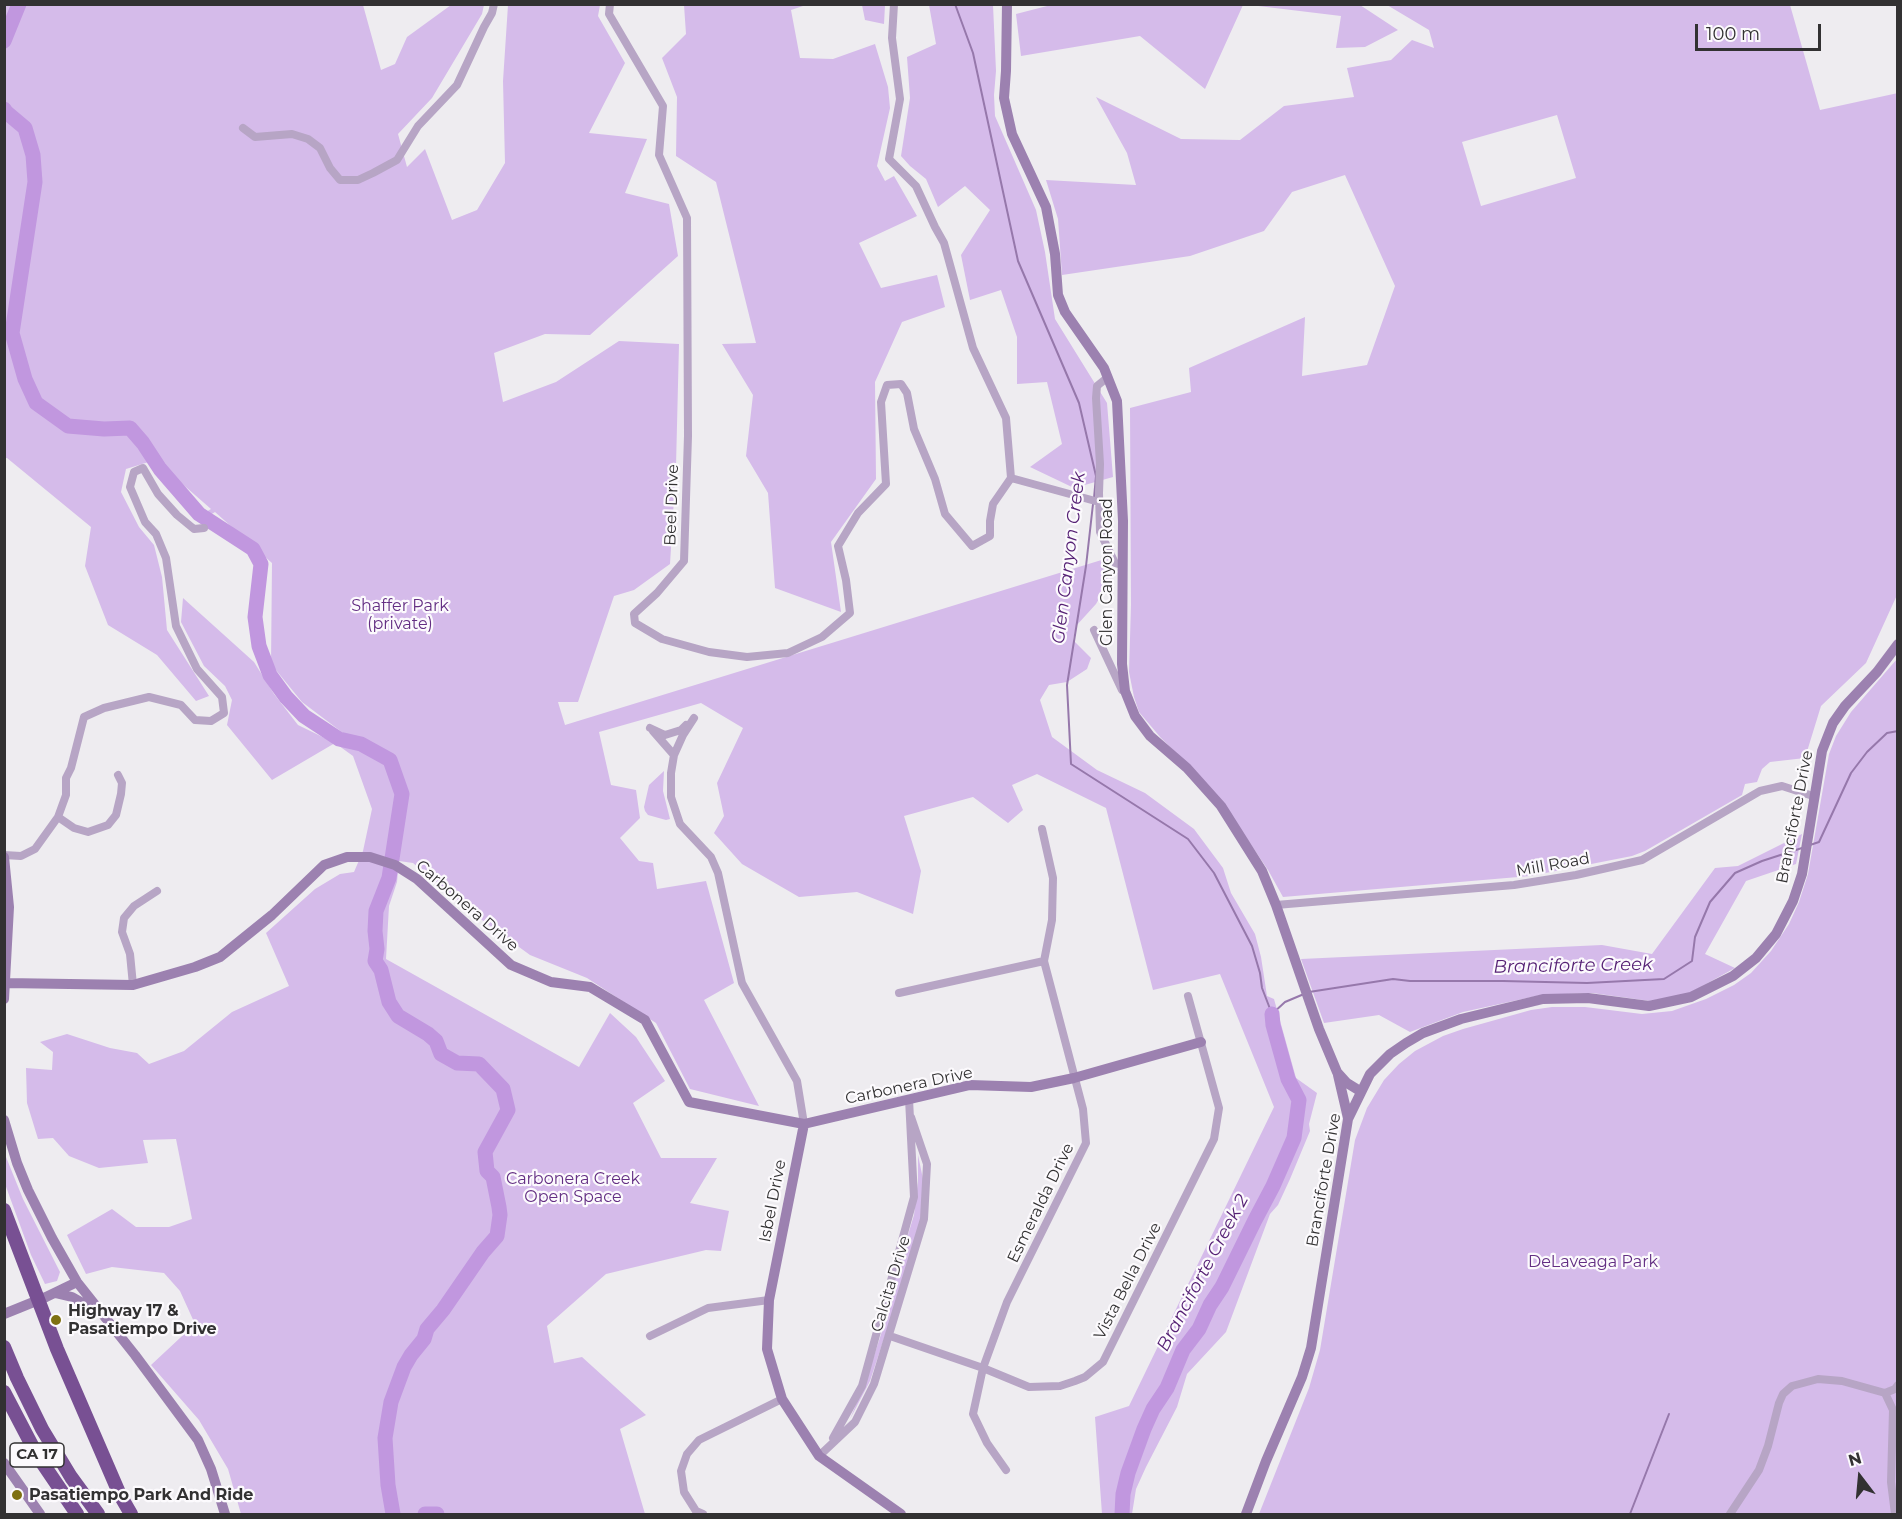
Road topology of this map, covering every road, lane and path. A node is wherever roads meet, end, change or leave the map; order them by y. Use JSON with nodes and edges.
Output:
{"nodes":[{"id":1,"x":494,"y":4,"type":"edge"},
{"id":2,"x":610,"y":4,"type":"edge"},
{"id":3,"x":894,"y":4,"type":"edge"},
{"id":4,"x":1008,"y":4,"type":"edge"},
{"id":5,"x":243,"y":128,"type":"dead end"},
{"id":6,"x":1108,"y":377,"type":"junction"},
{"id":7,"x":1011,"y":478,"type":"junction"},
{"id":8,"x":1099,"y":502,"type":"junction"},
{"id":9,"x":204,"y":528,"type":"dead end"},
{"id":10,"x":1122,"y":565,"type":"junction"},
{"id":11,"x":1094,"y":630,"type":"dead end"},
{"id":12,"x":1898,"y":644,"type":"edge"},
{"id":13,"x":1135,"y":716,"type":"junction"},
{"id":14,"x":674,"y":755,"type":"junction"},
{"id":15,"x":118,"y":775,"type":"dead end"},
{"id":16,"x":1813,"y":796,"type":"junction"},
{"id":17,"x":58,"y":817,"type":"junction"},
{"id":18,"x":1042,"y":829,"type":"dead end"},
{"id":19,"x":4,"y":856,"type":"edge"},
{"id":20,"x":157,"y":891,"type":"dead end"},
{"id":21,"x":1276,"y":904,"type":"junction"},
{"id":22,"x":1044,"y":961,"type":"junction"},
{"id":23,"x":6,"y":983,"type":"junction"},
{"id":24,"x":133,"y":985,"type":"junction"},
{"id":25,"x":899,"y":993,"type":"dead end"},
{"id":26,"x":1188,"y":996,"type":"dead end"},
{"id":27,"x":4,"y":999,"type":"edge"},
{"id":28,"x":1201,"y":1042,"type":"junction"},
{"id":29,"x":1337,"y":1072,"type":"junction"},
{"id":30,"x":1370,"y":1074,"type":"junction"},
{"id":31,"x":1074,"y":1077,"type":"junction"},
{"id":32,"x":1360,"y":1091,"type":"junction"},
{"id":33,"x":909,"y":1099,"type":"junction"},
{"id":34,"x":910,"y":1118,"type":"junction"},
{"id":35,"x":1348,"y":1119,"type":"junction"},
{"id":36,"x":4,"y":1120,"type":"edge"},
{"id":37,"x":804,"y":1124,"type":"junction"},
{"id":38,"x":4,"y":1210,"type":"edge"},
{"id":39,"x":77,"y":1282,"type":"junction"},
{"id":40,"x":55,"y":1293,"type":"junction"},
{"id":41,"x":38,"y":1300,"type":"junction"},
{"id":42,"x":769,"y":1300,"type":"junction"},
{"id":43,"x":4,"y":1314,"type":"edge"},
{"id":44,"x":102,"y":1315,"type":"junction"},
{"id":45,"x":650,"y":1336,"type":"dead end"},
{"id":46,"x":890,"y":1336,"type":"junction"},
{"id":47,"x":4,"y":1347,"type":"edge"},
{"id":48,"x":983,"y":1368,"type":"junction"},
{"id":49,"x":1898,"y":1385,"type":"edge"},
{"id":50,"x":4,"y":1392,"type":"edge"},
{"id":51,"x":1885,"y":1393,"type":"junction"},
{"id":52,"x":782,"y":1399,"type":"junction"},
{"id":53,"x":830,"y":1444,"type":"junction"},
{"id":54,"x":819,"y":1456,"type":"junction"},
{"id":55,"x":4,"y":1463,"type":"edge"},
{"id":56,"x":1006,"y":1470,"type":"dead end"},
{"id":57,"x":40,"y":1515,"type":"edge"},
{"id":58,"x":77,"y":1515,"type":"edge"},
{"id":59,"x":98,"y":1515,"type":"edge"},
{"id":60,"x":131,"y":1515,"type":"edge"},
{"id":61,"x":225,"y":1515,"type":"edge"},
{"id":62,"x":704,"y":1515,"type":"edge"},
{"id":63,"x":901,"y":1515,"type":"edge"},
{"id":64,"x":1246,"y":1515,"type":"edge"},
{"id":65,"x":1730,"y":1515,"type":"edge"},
{"id":66,"x":1895,"y":1515,"type":"edge"}],
"edges":[{"from":1,"to":5,"type":"street"},
{"from":2,"to":7,"type":"street","name":"Beel Drive"},
{"from":3,"to":7,"type":"street"},
{"from":4,"to":6,"type":"street","name":"Glen Canyon Road"},
{"from":6,"to":8,"type":"street"},
{"from":6,"to":10,"type":"street","name":"Glen Canyon Road"},
{"from":7,"to":8,"type":"street"},
{"from":8,"to":10,"type":"street"},
{"from":9,"to":17,"type":"street"},
{"from":10,"to":13,"type":"street","name":"Glen Canyon Road"},
{"from":11,"to":13,"type":"street"},
{"from":12,"to":16,"type":"street","name":"Branciforte Drive"},
{"from":13,"to":21,"type":"street","name":"Glen Canyon Road"},
{"from":14,"to":14,"type":"street"},
{"from":14,"to":37,"type":"street","name":"Isbel Drive"},
{"from":15,"to":17,"type":"street"},
{"from":16,"to":21,"type":"street","name":"Mill Road"},
{"from":16,"to":30,"type":"street","name":"Branciforte Drive"},
{"from":17,"to":19,"type":"street"},
{"from":18,"to":22,"type":"street","name":"Esmeralda Drive"},
{"from":19,"to":23,"type":"street"},
{"from":20,"to":24,"type":"street"},
{"from":21,"to":29,"type":"street","name":"Glen Canyon Road"},
{"from":22,"to":25,"type":"street"},
{"from":22,"to":31,"type":"street","name":"Esmeralda Drive"},
{"from":23,"to":24,"type":"street","name":"Carbonera Drive"},
{"from":23,"to":27,"type":"street"},
{"from":24,"to":37,"type":"street","name":"Carbonera Drive"},
{"from":26,"to":28,"type":"street","name":"Vista Bella Drive"},
{"from":28,"to":31,"type":"street","name":"Carbonera Drive"},
{"from":28,"to":48,"type":"street","name":"Vista Bella Drive"},
{"from":29,"to":30,"type":"street"},
{"from":29,"to":32,"type":"street","name":"Glen Canyon Road"},
{"from":29,"to":35,"type":"street"},
{"from":30,"to":32,"type":"street","name":"Branciforte Drive"},
{"from":31,"to":33,"type":"street","name":"Carbonera Drive"},
{"from":31,"to":48,"type":"street","name":"Esmeralda Drive"},
{"from":32,"to":35,"type":"street","name":"Branciforte Drive"},
{"from":33,"to":34,"type":"street","name":"Calcita Drive"},
{"from":33,"to":37,"type":"street","name":"Carbonera Drive"},
{"from":34,"to":46,"type":"street","name":"Calcita Drive"},
{"from":34,"to":53,"type":"street","name":"Calcita Drive"},
{"from":35,"to":64,"type":"street","name":"Branciforte Drive"},
{"from":36,"to":39,"type":"street"},
{"from":37,"to":42,"type":"street","name":"Isbel Drive"},
{"from":38,"to":41,"type":"highway"},
{"from":39,"to":40,"type":"street"},
{"from":39,"to":44,"type":"street"},
{"from":40,"to":41,"type":"street"},
{"from":40,"to":44,"type":"street"},
{"from":41,"to":43,"type":"street"},
{"from":41,"to":60,"type":"highway"},
{"from":42,"to":45,"type":"street"},
{"from":42,"to":52,"type":"street","name":"Isbel Drive"},
{"from":44,"to":61,"type":"street"},
{"from":46,"to":48,"type":"street","name":"Vista Bella Drive"},
{"from":46,"to":53,"type":"street","name":"Calcita Drive"},
{"from":47,"to":59,"type":"highway","number":"CA 17"},
{"from":48,"to":56,"type":"street","name":"Esmeralda Drive"},
{"from":49,"to":51,"type":"street"},
{"from":50,"to":58,"type":"highway","number":"CA 17"},
{"from":51,"to":65,"type":"street"},
{"from":51,"to":66,"type":"street"},
{"from":52,"to":54,"type":"street","name":"Isbel Drive"},
{"from":52,"to":62,"type":"street"},
{"from":53,"to":54,"type":"street","name":"Calcita Drive"},
{"from":54,"to":63,"type":"street","name":"Isbel Drive"},
{"from":55,"to":57,"type":"street"}]}
